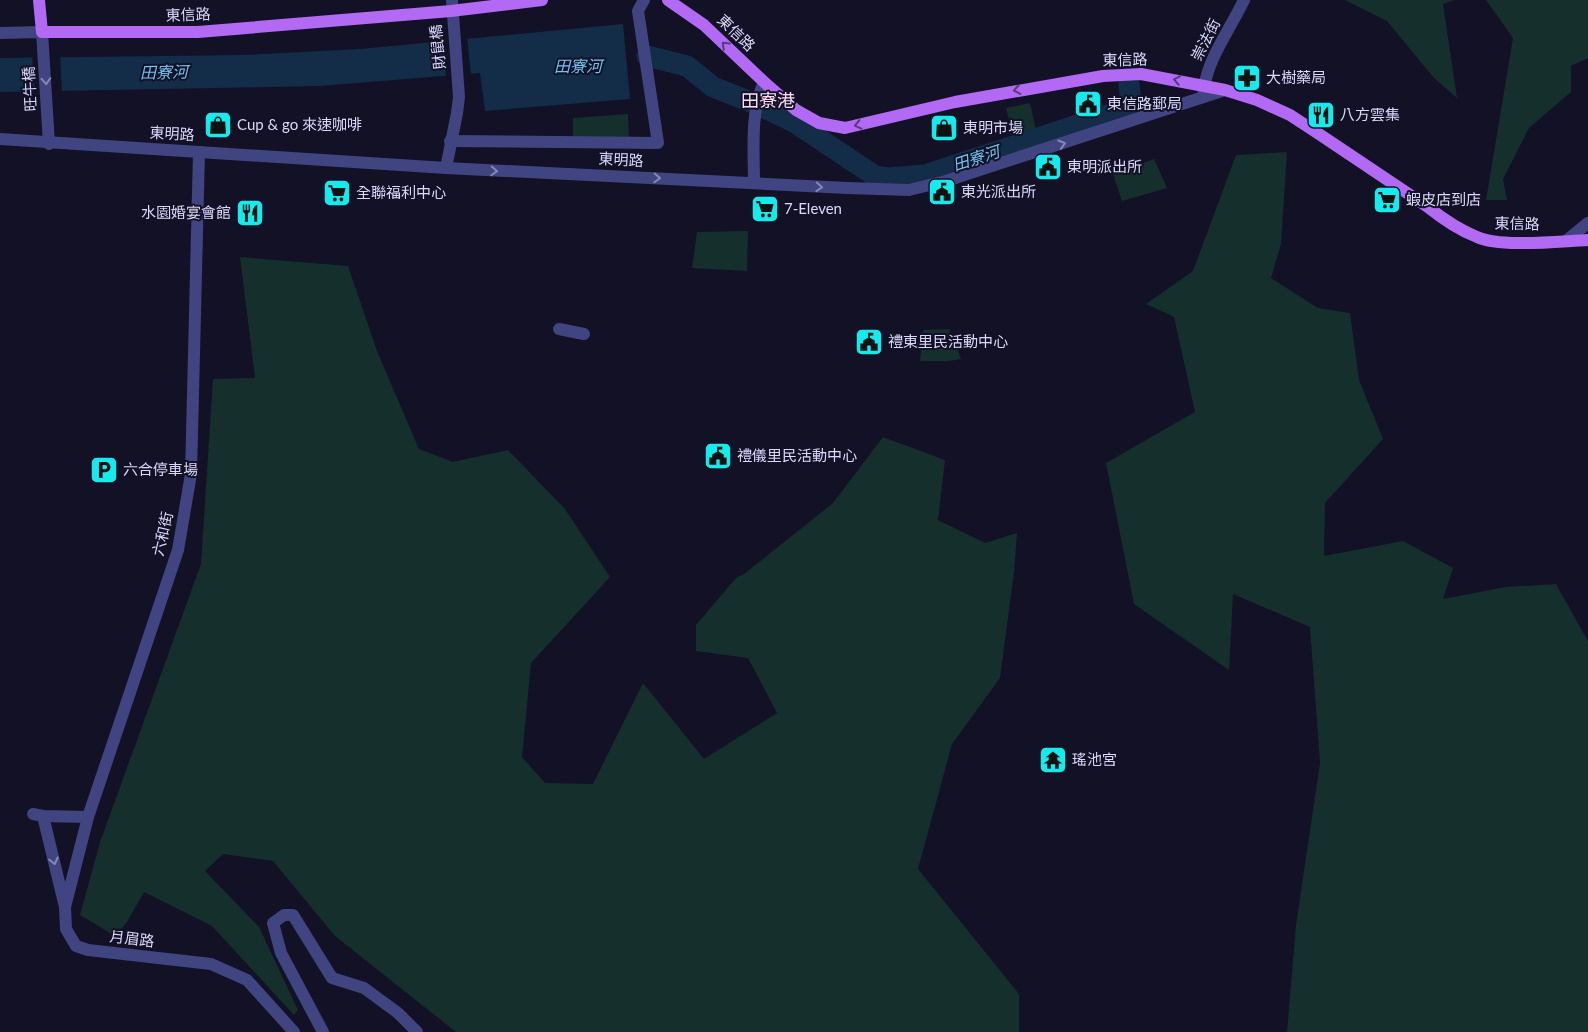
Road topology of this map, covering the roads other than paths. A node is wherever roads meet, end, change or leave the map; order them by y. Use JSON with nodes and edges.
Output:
{"nodes":[{"id":1,"x":39,"y":0,"type":"edge"},
{"id":2,"x":542,"y":0,"type":"edge"},
{"id":3,"x":644,"y":0,"type":"edge"},
{"id":4,"x":668,"y":0,"type":"edge"},
{"id":5,"x":1244,"y":0,"type":"edge"},
{"id":6,"x":451,"y":5,"type":"edge"},
{"id":7,"x":42,"y":32,"type":"junction"},
{"id":8,"x":0,"y":33,"type":"edge"},
{"id":9,"x":764,"y":82,"type":"junction"},
{"id":10,"x":1203,"y":91,"type":"junction"},
{"id":11,"x":0,"y":139,"type":"edge"},
{"id":12,"x":450,"y":141,"type":"junction"},
{"id":13,"x":49,"y":144,"type":"junction"},
{"id":14,"x":199,"y":152,"type":"junction"},
{"id":15,"x":446,"y":168,"type":"junction"},
{"id":16,"x":754,"y":183,"type":"junction"},
{"id":17,"x":1588,"y":222,"type":"edge"},
{"id":18,"x":1588,"y":240,"type":"edge"},
{"id":19,"x":1566,"y":241,"type":"junction"},
{"id":20,"x":559,"y":329,"type":"dead end"},
{"id":21,"x":584,"y":334,"type":"dead end"},
{"id":22,"x":88,"y":817,"type":"junction"},
{"id":23,"x":65,"y":907,"type":"junction"},
{"id":24,"x":294,"y":1032,"type":"edge"},
{"id":25,"x":323,"y":1032,"type":"edge"},
{"id":26,"x":418,"y":1032,"type":"edge"}],
"edges":[{"from":1,"to":7,"type":"main road"},
{"from":2,"to":6,"type":"main road","name":"東信路"},
{"from":3,"to":12,"type":"street"},
{"from":9,"to":4,"type":"main road","name":"東信路","one_way":true},
{"from":5,"to":10,"type":"street","name":"崇法街"},
{"from":6,"to":7,"type":"main road","name":"東信路"},
{"from":6,"to":12,"type":"street","name":"財鼠橋"},
{"from":7,"to":8,"type":"street"},
{"from":7,"to":13,"type":"street","name":"旺牛橋","one_way":true},
{"from":10,"to":9,"type":"main road","name":"東信路","one_way":true},
{"from":9,"to":16,"type":"street"},
{"from":16,"to":10,"type":"street","name":"東明路","one_way":true},
{"from":10,"to":19,"type":"main road","name":"東信路"},
{"from":11,"to":13,"type":"street","name":"東明路"},
{"from":12,"to":15,"type":"street","name":"財鼠橋"},
{"from":13,"to":14,"type":"street","name":"東明路"},
{"from":14,"to":15,"type":"street","name":"東明路"},
{"from":14,"to":22,"type":"street","name":"六和街"},
{"from":15,"to":16,"type":"street","name":"東明路","one_way":true},
{"from":17,"to":19,"type":"street"},
{"from":18,"to":19,"type":"main road","name":"東信路"},
{"from":20,"to":21,"type":"street"},
{"from":22,"to":23,"type":"street","name":"六和街"},
{"from":22,"to":23,"type":"street","name":"月眉路","one_way":true},
{"from":23,"to":24,"type":"street","name":"月眉路"},
{"from":25,"to":26,"type":"street"}]}
